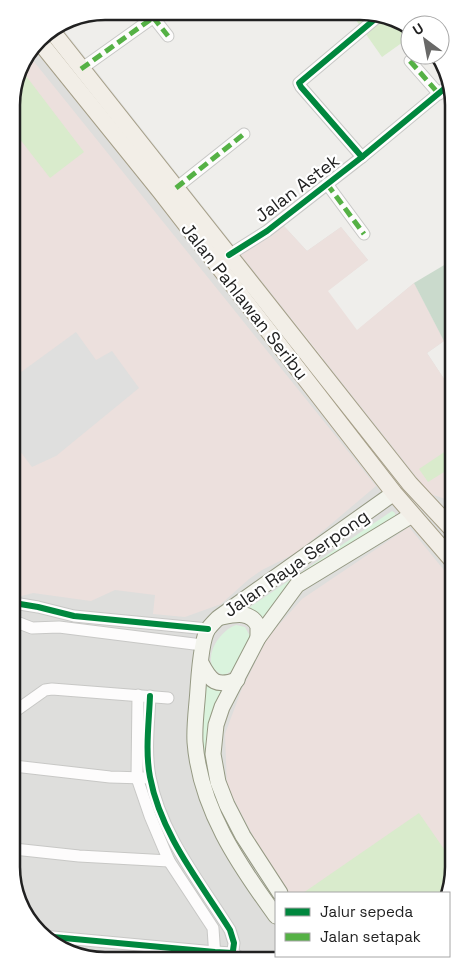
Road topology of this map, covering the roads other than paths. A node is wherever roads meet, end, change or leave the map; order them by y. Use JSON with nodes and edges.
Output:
{"nodes":[{"id":1,"x":149,"y":20,"type":"edge"},
{"id":2,"x":160,"y":20,"type":"edge"},
{"id":3,"x":372,"y":21,"type":"edge"},
{"id":4,"x":56,"y":36,"type":"edge"},
{"id":5,"x":168,"y":36,"type":"dead end"},
{"id":6,"x":44,"y":46,"type":"edge"},
{"id":7,"x":414,"y":65,"type":"edge"},
{"id":8,"x":81,"y":69,"type":"junction"},
{"id":9,"x":443,"y":90,"type":"edge"},
{"id":10,"x":439,"y":94,"type":"junction"},
{"id":11,"x":244,"y":134,"type":"dead end"},
{"id":12,"x":362,"y":157,"type":"junction"},
{"id":13,"x":327,"y":184,"type":"junction"},
{"id":14,"x":176,"y":188,"type":"junction"},
{"id":15,"x":364,"y":234,"type":"dead end"},
{"id":16,"x":229,"y":255,"type":"junction"},
{"id":17,"x":394,"y":493,"type":"junction"},
{"id":18,"x":412,"y":514,"type":"junction"},
{"id":19,"x":445,"y":522,"type":"edge"},
{"id":20,"x":445,"y":552,"type":"edge"},
{"id":21,"x":20,"y":604,"type":"edge"},
{"id":22,"x":218,"y":618,"type":"junction"},
{"id":23,"x":20,"y":623,"type":"edge"},
{"id":24,"x":168,"y":625,"type":"junction"},
{"id":25,"x":208,"y":629,"type":"junction"},
{"id":26,"x":258,"y":638,"type":"junction"},
{"id":27,"x":166,"y":640,"type":"junction"},
{"id":28,"x":202,"y":645,"type":"junction"},
{"id":29,"x":201,"y":663,"type":"junction"},
{"id":30,"x":237,"y":680,"type":"junction"},
{"id":31,"x":144,"y":695,"type":"junction"},
{"id":32,"x":168,"y":698,"type":"dead end"},
{"id":33,"x":20,"y":708,"type":"edge"},
{"id":34,"x":20,"y":767,"type":"edge"},
{"id":35,"x":150,"y":777,"type":"junction"},
{"id":36,"x":137,"y":778,"type":"junction"},
{"id":37,"x":243,"y":836,"type":"junction"},
{"id":38,"x":229,"y":845,"type":"junction"},
{"id":39,"x":20,"y":850,"type":"edge"},
{"id":40,"x":169,"y":861,"type":"junction"},
{"id":41,"x":279,"y":892,"type":"edge"},
{"id":42,"x":275,"y":915,"type":"edge"},
{"id":43,"x":58,"y":938,"type":"edge"},
{"id":44,"x":188,"y":952,"type":"edge"},
{"id":45,"x":215,"y":952,"type":"edge"},
{"id":46,"x":235,"y":952,"type":"edge"}],
"edges":[{"from":1,"to":8,"type":"street"},
{"from":2,"to":5,"type":"street"},
{"from":3,"to":12,"type":"street"},
{"from":4,"to":8,"type":"main road","name":"Jalan Pahlawan Seribu"},
{"from":6,"to":17,"type":"main road","name":"Jalan Pahlawan Seribu"},
{"from":7,"to":10,"type":"street"},
{"from":8,"to":14,"type":"main road","name":"Jalan Pahlawan Seribu"},
{"from":9,"to":10,"type":"street","name":"Jalan Astek"},
{"from":10,"to":12,"type":"street","name":"Jalan Astek"},
{"from":11,"to":14,"type":"street"},
{"from":12,"to":13,"type":"street","name":"Jalan Astek"},
{"from":13,"to":15,"type":"street"},
{"from":13,"to":16,"type":"street","name":"Jalan Astek"},
{"from":14,"to":16,"type":"main road","name":"Jalan Pahlawan Seribu"},
{"from":16,"to":19,"type":"main road","name":"Jalan Pahlawan Seribu"},
{"from":17,"to":18,"type":"main road","name":"Jalan Pahlawan Seribu"},
{"from":17,"to":22,"type":"main road","name":"Jalan Raya Serpong"},
{"from":18,"to":20,"type":"main road","name":"Jalan Pahlawan Seribu"},
{"from":18,"to":26,"type":"main road","name":"Jalan Raya Serpong"},
{"from":21,"to":24,"type":"street"},
{"from":22,"to":25,"type":"main road","name":"Jalan Raya Serpong"},
{"from":22,"to":26,"type":"main road"},
{"from":23,"to":27,"type":"street"},
{"from":24,"to":25,"type":"street"},
{"from":24,"to":27,"type":"street"},
{"from":25,"to":28,"type":"main road","name":"Jalan Raya Serpong"},
{"from":26,"to":30,"type":"main road","name":"Jalan Raya Serpong"},
{"from":27,"to":28,"type":"street"},
{"from":28,"to":29,"type":"main road","name":"Jalan Raya Serpong"},
{"from":29,"to":30,"type":"main road"},
{"from":29,"to":38,"type":"main road","name":"Jalan Raya Serpong"},
{"from":30,"to":37,"type":"main road","name":"Jalan Raya Serpong"},
{"from":31,"to":32,"type":"street"},
{"from":31,"to":33,"type":"street"},
{"from":31,"to":35,"type":"street"},
{"from":31,"to":36,"type":"street"},
{"from":34,"to":36,"type":"street"},
{"from":35,"to":36,"type":"street"},
{"from":35,"to":46,"type":"street"},
{"from":36,"to":40,"type":"street"},
{"from":37,"to":38,"type":"main road"},
{"from":37,"to":41,"type":"main road","name":"Jalan Raya Serpong"},
{"from":38,"to":42,"type":"main road","name":"Jalan Raya Serpong"},
{"from":39,"to":40,"type":"street"},
{"from":40,"to":45,"type":"street"},
{"from":43,"to":44,"type":"street"}]}
